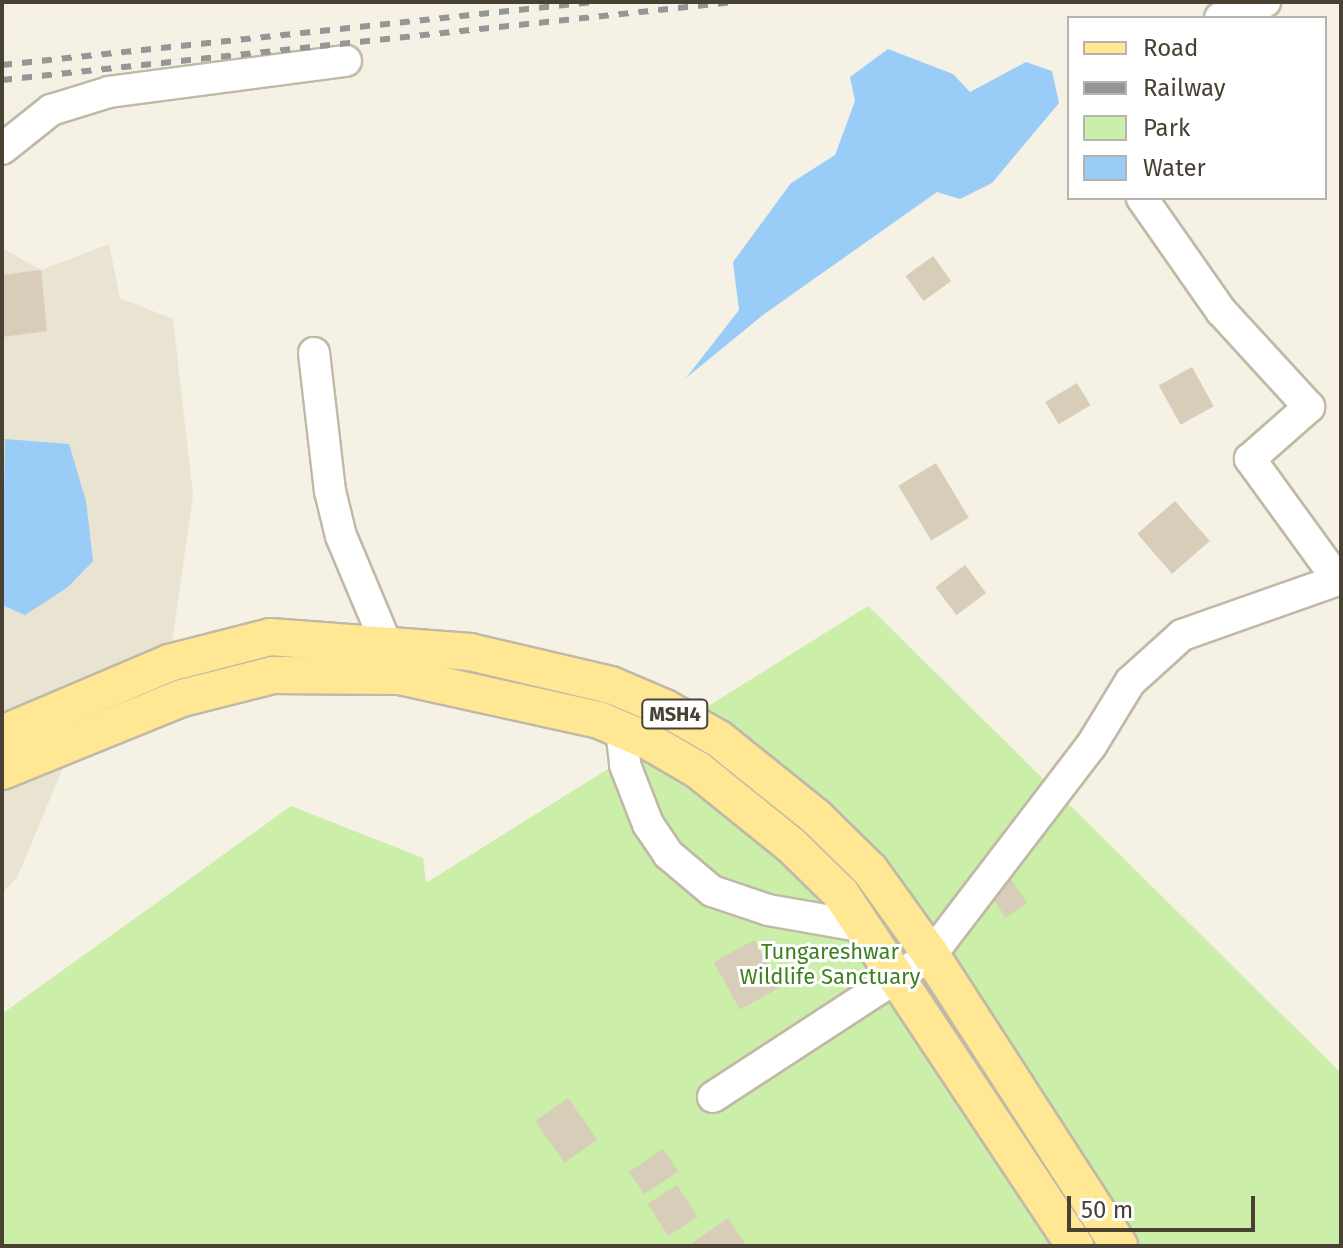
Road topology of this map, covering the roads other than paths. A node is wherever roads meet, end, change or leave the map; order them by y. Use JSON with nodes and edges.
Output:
{"nodes":[{"id":1,"x":1265,"y":2,"type":"edge"},
{"id":2,"x":1226,"y":16,"type":"edge"},
{"id":3,"x":346,"y":61,"type":"dead end"},
{"id":4,"x":2,"y":149,"type":"edge"},
{"id":5,"x":1143,"y":200,"type":"edge"},
{"id":6,"x":314,"y":353,"type":"dead end"},
{"id":7,"x":393,"y":660,"type":"junction"},
{"id":8,"x":621,"y":730,"type":"junction"},
{"id":9,"x":2,"y":734,"type":"edge"},
{"id":10,"x":2,"y":771,"type":"edge"},
{"id":11,"x":865,"y":927,"type":"junction"},
{"id":12,"x":931,"y":955,"type":"junction"},
{"id":13,"x":900,"y":977,"type":"junction"},
{"id":14,"x":713,"y":1097,"type":"dead end"},
{"id":15,"x":1075,"y":1246,"type":"edge"},
{"id":16,"x":1119,"y":1246,"type":"edge"}],
"edges":[{"from":1,"to":2,"type":"street"},
{"from":3,"to":4,"type":"street"},
{"from":5,"to":12,"type":"street"},
{"from":6,"to":7,"type":"street"},
{"from":7,"to":8,"type":"main road","number":"MSH4"},
{"from":7,"to":9,"type":"main road","number":"MSH4"},
{"from":7,"to":10,"type":"main road","number":"MSH4"},
{"from":7,"to":12,"type":"main road","number":"MSH4"},
{"from":8,"to":11,"type":"main road","number":"MSH4"},
{"from":8,"to":11,"type":"street"},
{"from":11,"to":13,"type":"main road","number":"MSH4"},
{"from":12,"to":13,"type":"street"},
{"from":12,"to":16,"type":"main road","number":"MSH4"},
{"from":13,"to":14,"type":"street"},
{"from":13,"to":15,"type":"main road","number":"MSH4"}]}
